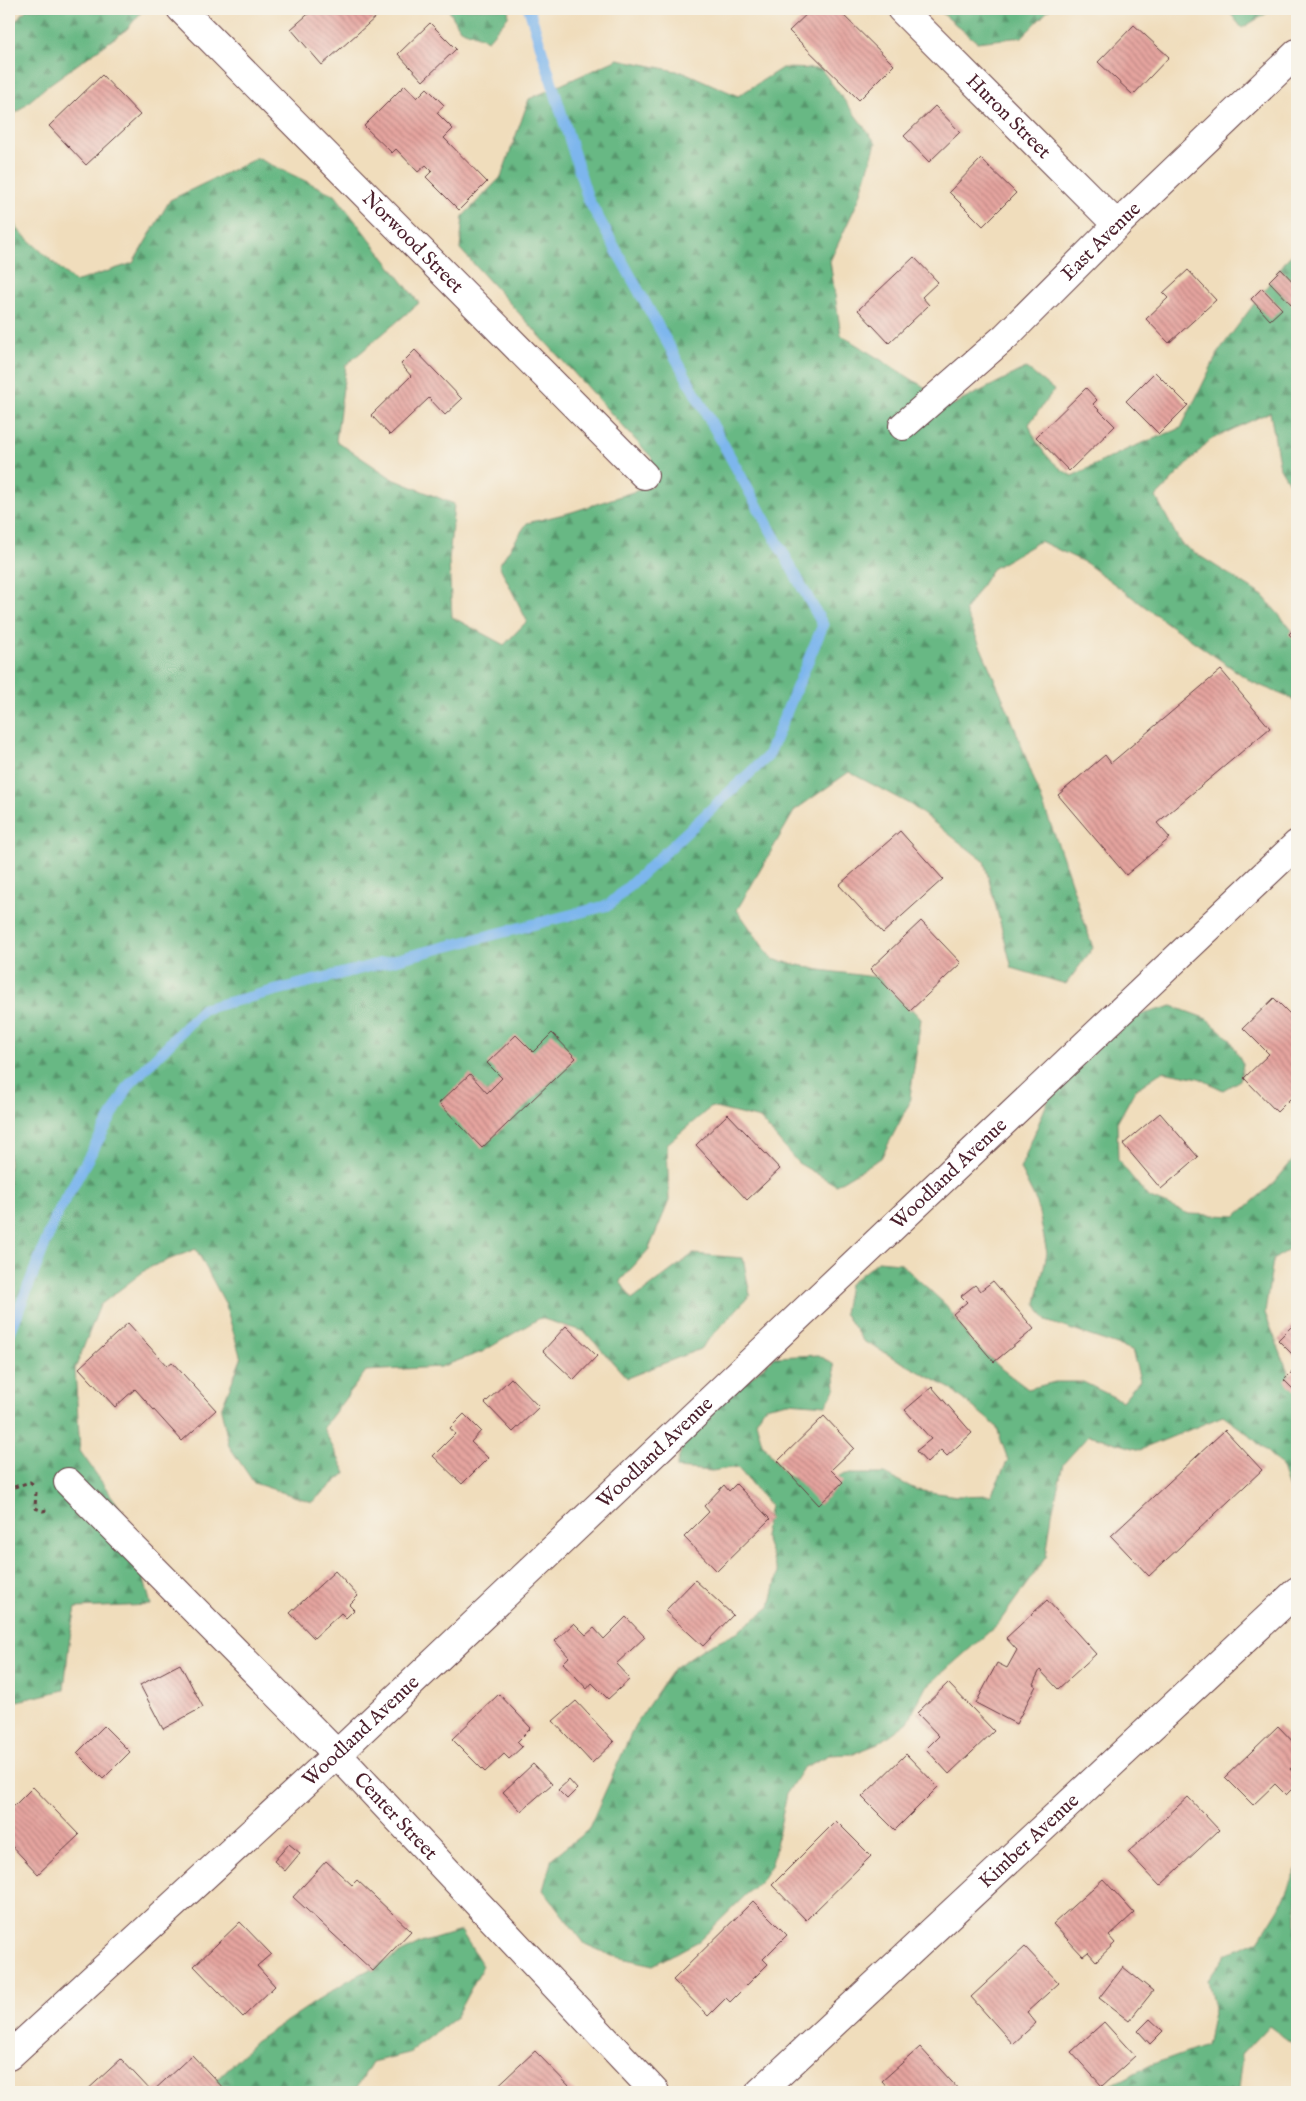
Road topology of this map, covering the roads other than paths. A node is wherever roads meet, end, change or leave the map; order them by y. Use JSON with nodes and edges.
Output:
{"nodes":[{"id":1,"x":181,"y":9,"type":"edge"},
{"id":2,"x":901,"y":9,"type":"edge"},
{"id":3,"x":1297,"y":53,"type":"edge"},
{"id":4,"x":1117,"y":225,"type":"junction"},
{"id":5,"x":904,"y":426,"type":"dead end"},
{"id":6,"x":644,"y":475,"type":"dead end"},
{"id":7,"x":1297,"y":844,"type":"edge"},
{"id":8,"x":68,"y":1482,"type":"dead end"},
{"id":9,"x":1297,"y":1591,"type":"edge"},
{"id":10,"x":337,"y":1754,"type":"junction"},
{"id":11,"x":9,"y":2056,"type":"edge"},
{"id":12,"x":654,"y":2092,"type":"edge"},
{"id":13,"x":760,"y":2092,"type":"edge"}],
"edges":[{"from":1,"to":6,"type":"street","name":"Norwood Street"},
{"from":2,"to":4,"type":"street","name":"Huron Street"},
{"from":3,"to":4,"type":"street","name":"East Avenue"},
{"from":4,"to":5,"type":"street","name":"East Avenue"},
{"from":7,"to":10,"type":"street","name":"Woodland Avenue"},
{"from":8,"to":10,"type":"street","name":"Center Street"},
{"from":9,"to":13,"type":"street","name":"Kimber Avenue"},
{"from":10,"to":11,"type":"street","name":"Woodland Avenue"},
{"from":10,"to":12,"type":"street","name":"Center Street"}]}
